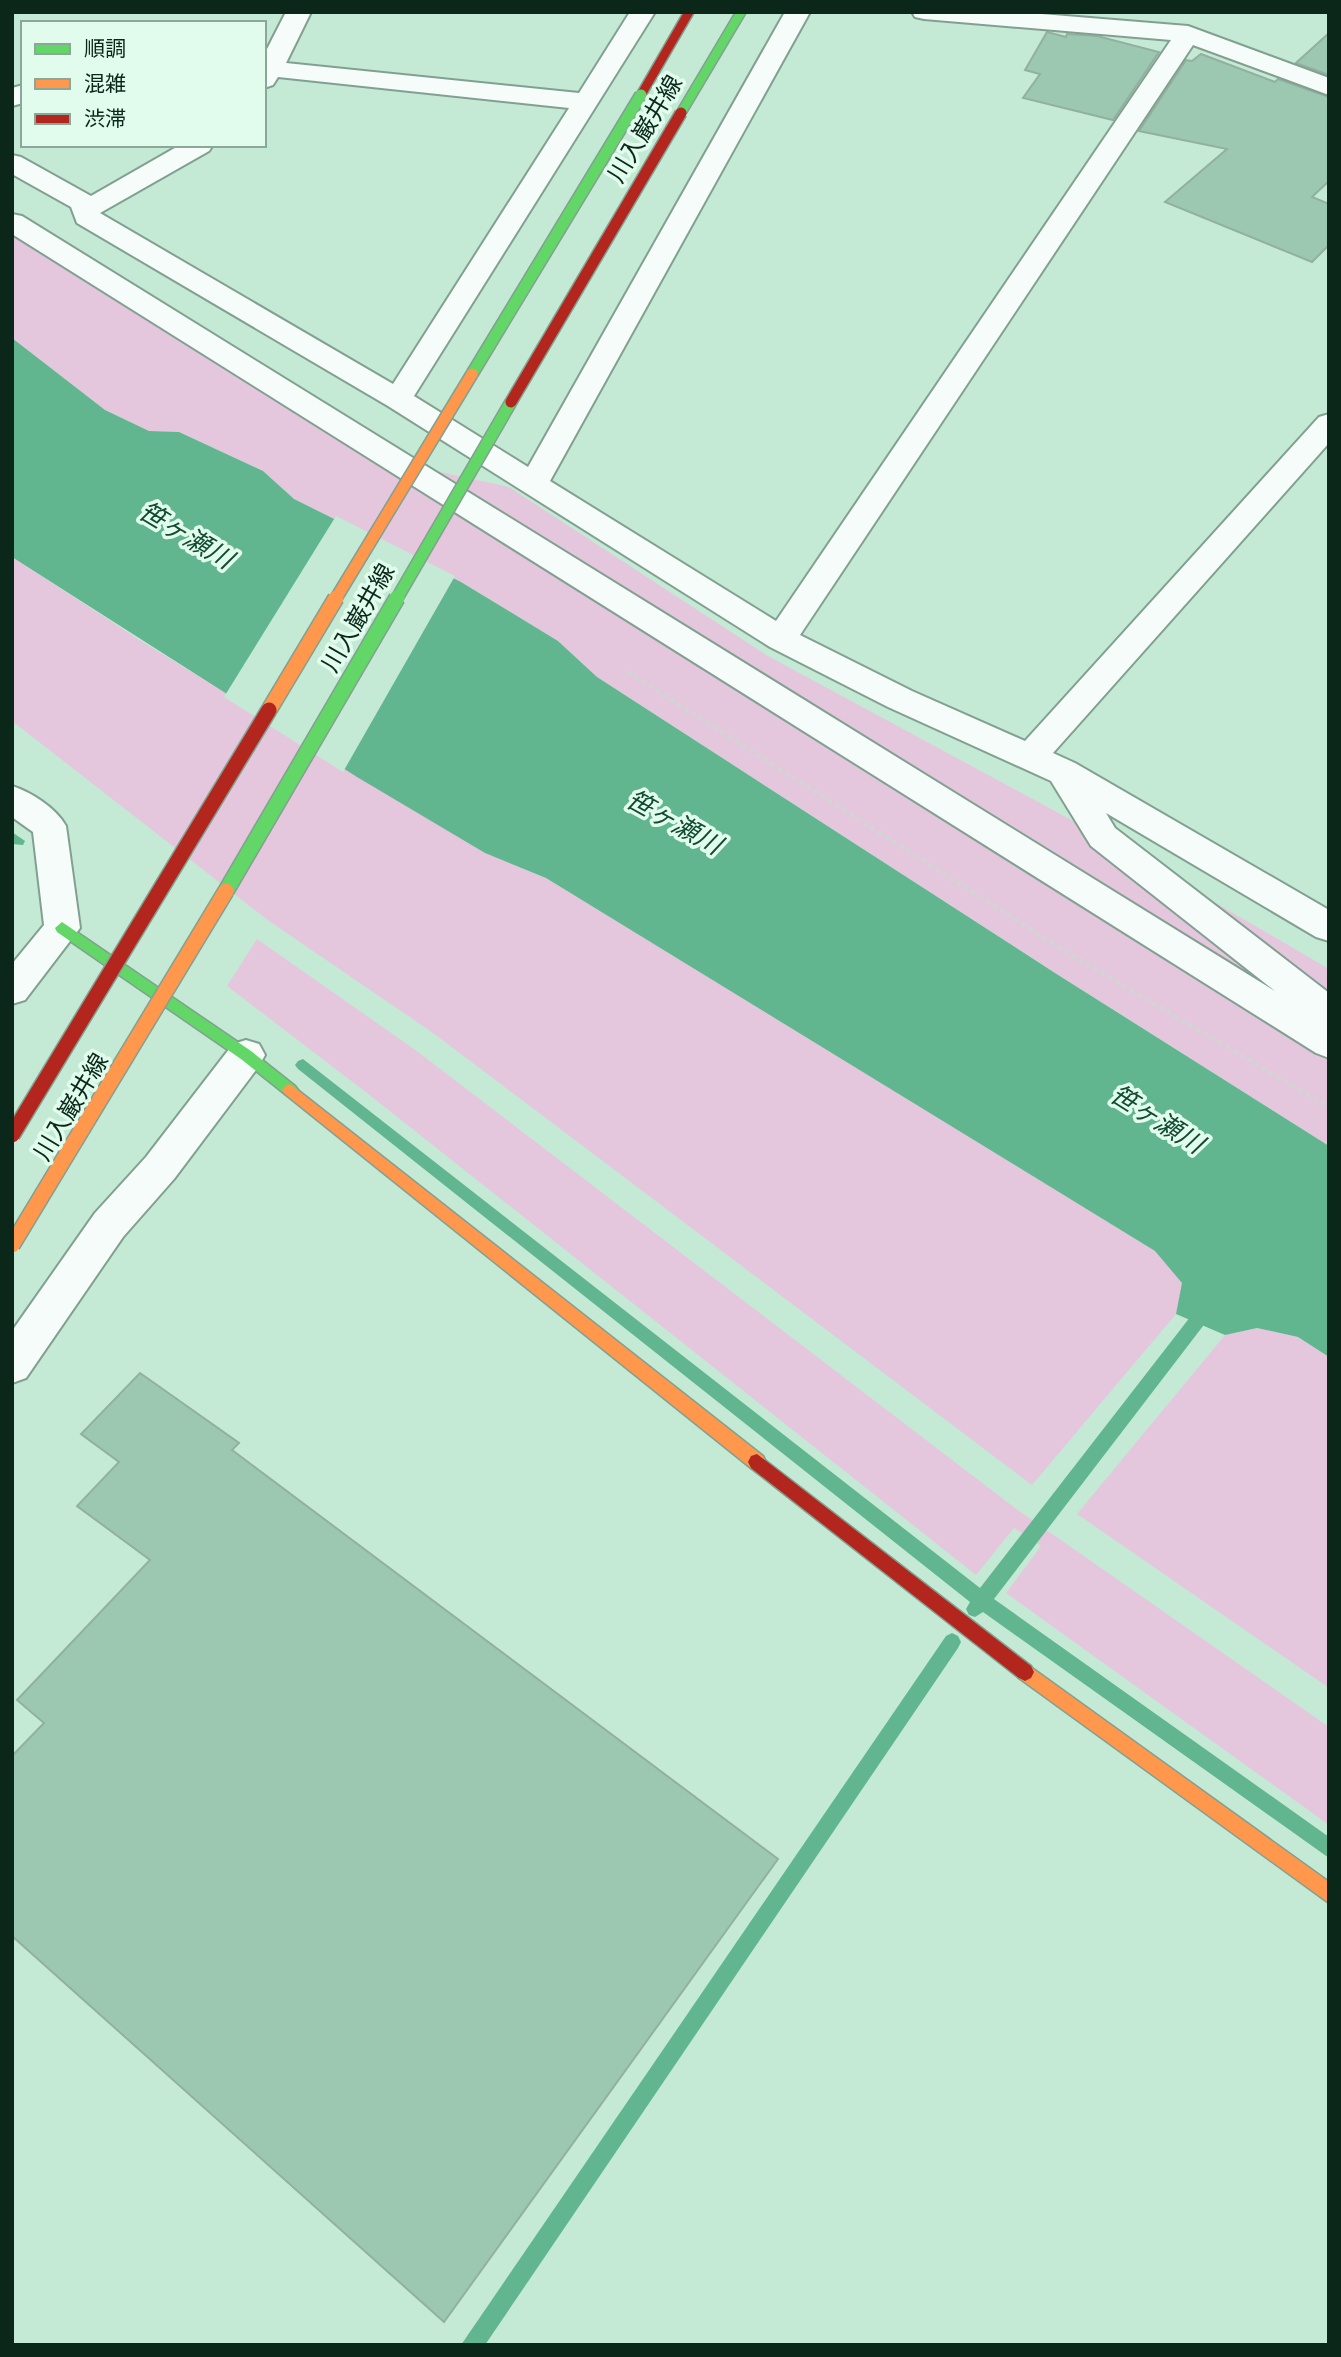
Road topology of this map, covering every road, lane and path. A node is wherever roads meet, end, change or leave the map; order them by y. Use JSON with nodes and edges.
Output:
{"nodes":[{"id":1,"x":299,"y":12,"type":"edge"},
{"id":2,"x":643,"y":12,"type":"edge"},
{"id":3,"x":690,"y":12,"type":"edge"},
{"id":4,"x":741,"y":12,"type":"edge"},
{"id":5,"x":798,"y":12,"type":"edge"},
{"id":6,"x":923,"y":12,"type":"edge"},
{"id":7,"x":1073,"y":18,"type":"edge"},
{"id":8,"x":1188,"y":34,"type":"junction"},
{"id":9,"x":267,"y":72,"type":"edge"},
{"id":10,"x":1329,"y":87,"type":"edge"},
{"id":11,"x":586,"y":102,"type":"junction"},
{"id":12,"x":196,"y":147,"type":"edge"},
{"id":13,"x":12,"y":163,"type":"edge"},
{"id":14,"x":86,"y":210,"type":"junction"},
{"id":15,"x":12,"y":222,"type":"edge"},
{"id":16,"x":398,"y":399,"type":"junction"},
{"id":17,"x":1329,"y":424,"type":"edge"},
{"id":18,"x":534,"y":483,"type":"junction"},
{"id":19,"x":781,"y":639,"type":"junction"},
{"id":20,"x":628,"y":671,"type":"dead end"},
{"id":21,"x":1031,"y":756,"type":"junction"},
{"id":22,"x":1063,"y":772,"type":"junction"},
{"id":23,"x":12,"y":799,"type":"edge"},
{"id":24,"x":1329,"y":927,"type":"edge"},
{"id":25,"x":62,"y":928,"type":"junction"},
{"id":26,"x":12,"y":990,"type":"edge"},
{"id":27,"x":1329,"y":1013,"type":"edge"},
{"id":28,"x":1329,"y":1043,"type":"edge"},
{"id":29,"x":246,"y":1055,"type":"junction"},
{"id":30,"x":1329,"y":1107,"type":"edge"},
{"id":31,"x":12,"y":1135,"type":"edge"},
{"id":32,"x":12,"y":1245,"type":"edge"},
{"id":33,"x":12,"y":1365,"type":"edge"},
{"id":34,"x":1329,"y":1894,"type":"edge"}],
"edges":[{"from":1,"to":9,"type":"street"},
{"from":2,"to":11,"type":"street"},
{"from":3,"to":31,"type":"main road","name":"川入巌井線","bridge":true},
{"from":4,"to":32,"type":"main road","name":"川入巌井線","bridge":true},
{"from":5,"to":18,"type":"street"},
{"from":6,"to":7,"type":"street"},
{"from":7,"to":8,"type":"street"},
{"from":8,"to":10,"type":"street"},
{"from":8,"to":19,"type":"street"},
{"from":9,"to":11,"type":"street"},
{"from":11,"to":16,"type":"street"},
{"from":12,"to":14,"type":"street"},
{"from":13,"to":14,"type":"street"},
{"from":14,"to":16,"type":"street"},
{"from":15,"to":28,"type":"street"},
{"from":16,"to":18,"type":"street"},
{"from":17,"to":21,"type":"street"},
{"from":18,"to":19,"type":"street"},
{"from":19,"to":21,"type":"street"},
{"from":20,"to":30,"type":"path"},
{"from":21,"to":22,"type":"street"},
{"from":22,"to":24,"type":"street"},
{"from":22,"to":27,"type":"street"},
{"from":23,"to":25,"type":"street"},
{"from":25,"to":26,"type":"street"},
{"from":25,"to":29,"type":"main road"},
{"from":29,"to":33,"type":"street"},
{"from":29,"to":34,"type":"main road"}]}
